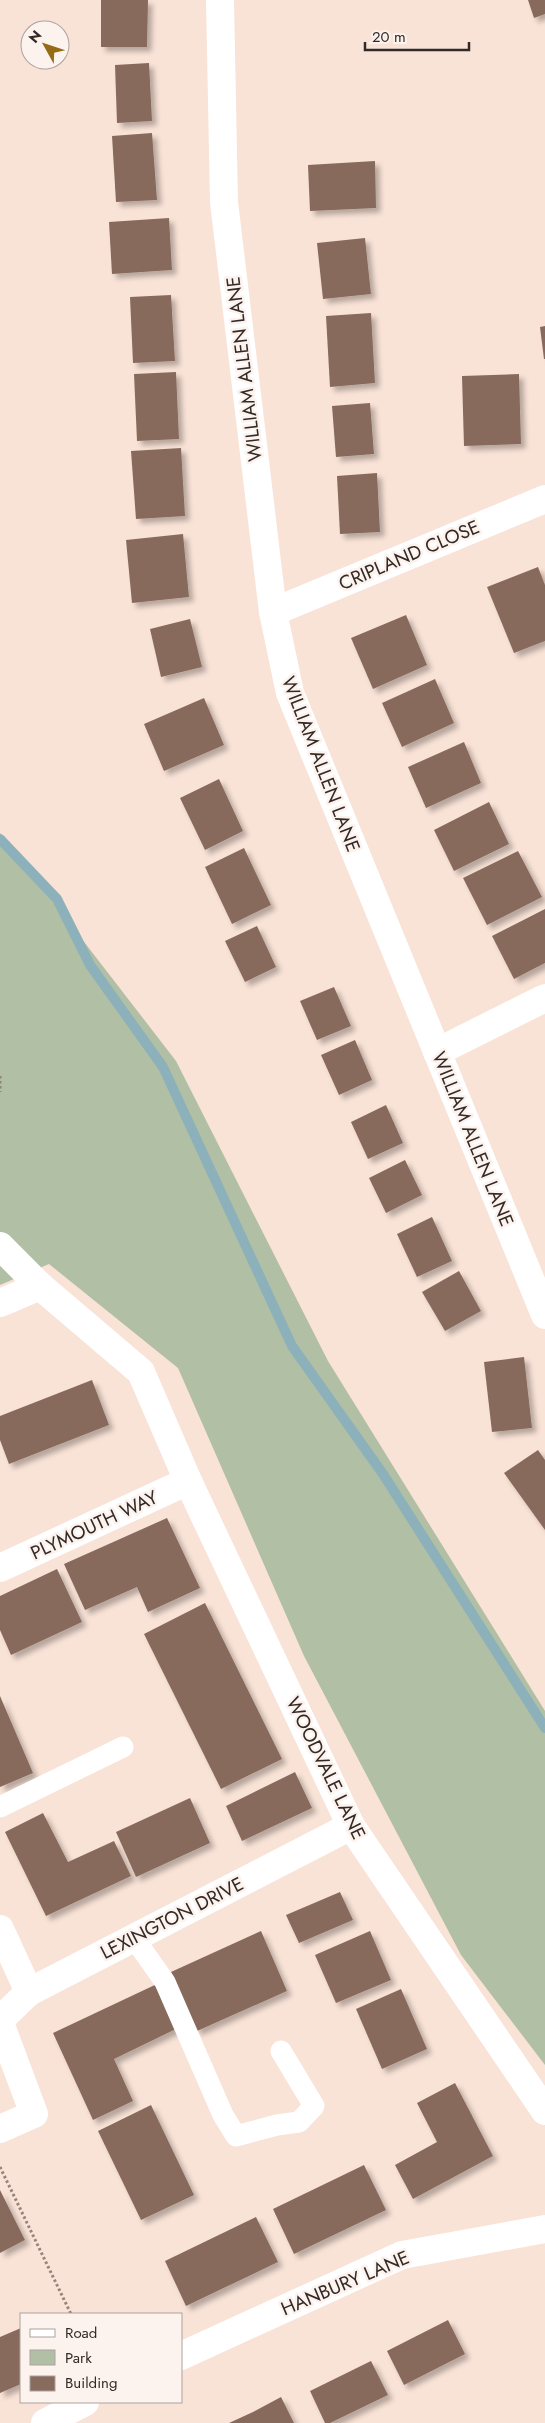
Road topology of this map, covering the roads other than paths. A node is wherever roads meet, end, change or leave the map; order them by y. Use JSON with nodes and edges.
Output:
{"nodes":[{"id":1,"x":220,"y":0,"type":"edge"},
{"id":2,"x":545,"y":498,"type":"edge"},
{"id":3,"x":273,"y":612,"type":"junction"},
{"id":4,"x":545,"y":998,"type":"edge"},
{"id":5,"x":436,"y":1052,"type":"junction"},
{"id":6,"x":0,"y":1246,"type":"edge"},
{"id":7,"x":40,"y":1286,"type":"junction"},
{"id":8,"x":0,"y":1303,"type":"edge"},
{"id":9,"x":545,"y":1315,"type":"edge"},
{"id":10,"x":188,"y":1481,"type":"junction"},
{"id":11,"x":0,"y":1568,"type":"edge"},
{"id":12,"x":123,"y":1748,"type":"dead end"},
{"id":13,"x":0,"y":1807,"type":"edge"},
{"id":14,"x":351,"y":1826,"type":"junction"},
{"id":15,"x":0,"y":1929,"type":"edge"},
{"id":16,"x":134,"y":1938,"type":"junction"},
{"id":17,"x":29,"y":1992,"type":"junction"},
{"id":18,"x":0,"y":2022,"type":"edge"},
{"id":19,"x":281,"y":2051,"type":"dead end"},
{"id":20,"x":545,"y":2111,"type":"edge"},
{"id":21,"x":0,"y":2129,"type":"edge"},
{"id":22,"x":545,"y":2229,"type":"edge"},
{"id":23,"x":182,"y":2356,"type":"edge"},
{"id":24,"x":83,"y":2403,"type":"edge"},
{"id":25,"x":45,"y":2423,"type":"edge"}],
"edges":[{"from":1,"to":3,"type":"street","name":"WILLIAM ALLEN LANE"},
{"from":2,"to":3,"type":"street","name":"CRIPLAND CLOSE"},
{"from":3,"to":5,"type":"street","name":"WILLIAM ALLEN LANE"},
{"from":4,"to":5,"type":"street"},
{"from":5,"to":9,"type":"street","name":"WILLIAM ALLEN LANE"},
{"from":6,"to":7,"type":"street","name":"WOODVALE LANE"},
{"from":7,"to":8,"type":"street"},
{"from":7,"to":10,"type":"street","name":"WOODVALE LANE"},
{"from":10,"to":11,"type":"street","name":"PLYMOUTH WAY"},
{"from":10,"to":14,"type":"street","name":"WOODVALE LANE"},
{"from":12,"to":13,"type":"lane"},
{"from":14,"to":16,"type":"street","name":"LEXINGTON DRIVE"},
{"from":14,"to":20,"type":"street","name":"WOODVALE LANE"},
{"from":15,"to":17,"type":"street"},
{"from":16,"to":17,"type":"street","name":"LEXINGTON DRIVE"},
{"from":16,"to":19,"type":"lane"},
{"from":17,"to":18,"type":"street","name":"LEXINGTON DRIVE"},
{"from":18,"to":21,"type":"street","name":"LEXINGTON DRIVE"},
{"from":22,"to":23,"type":"street","name":"HANBURY LANE"},
{"from":24,"to":25,"type":"street"}]}
